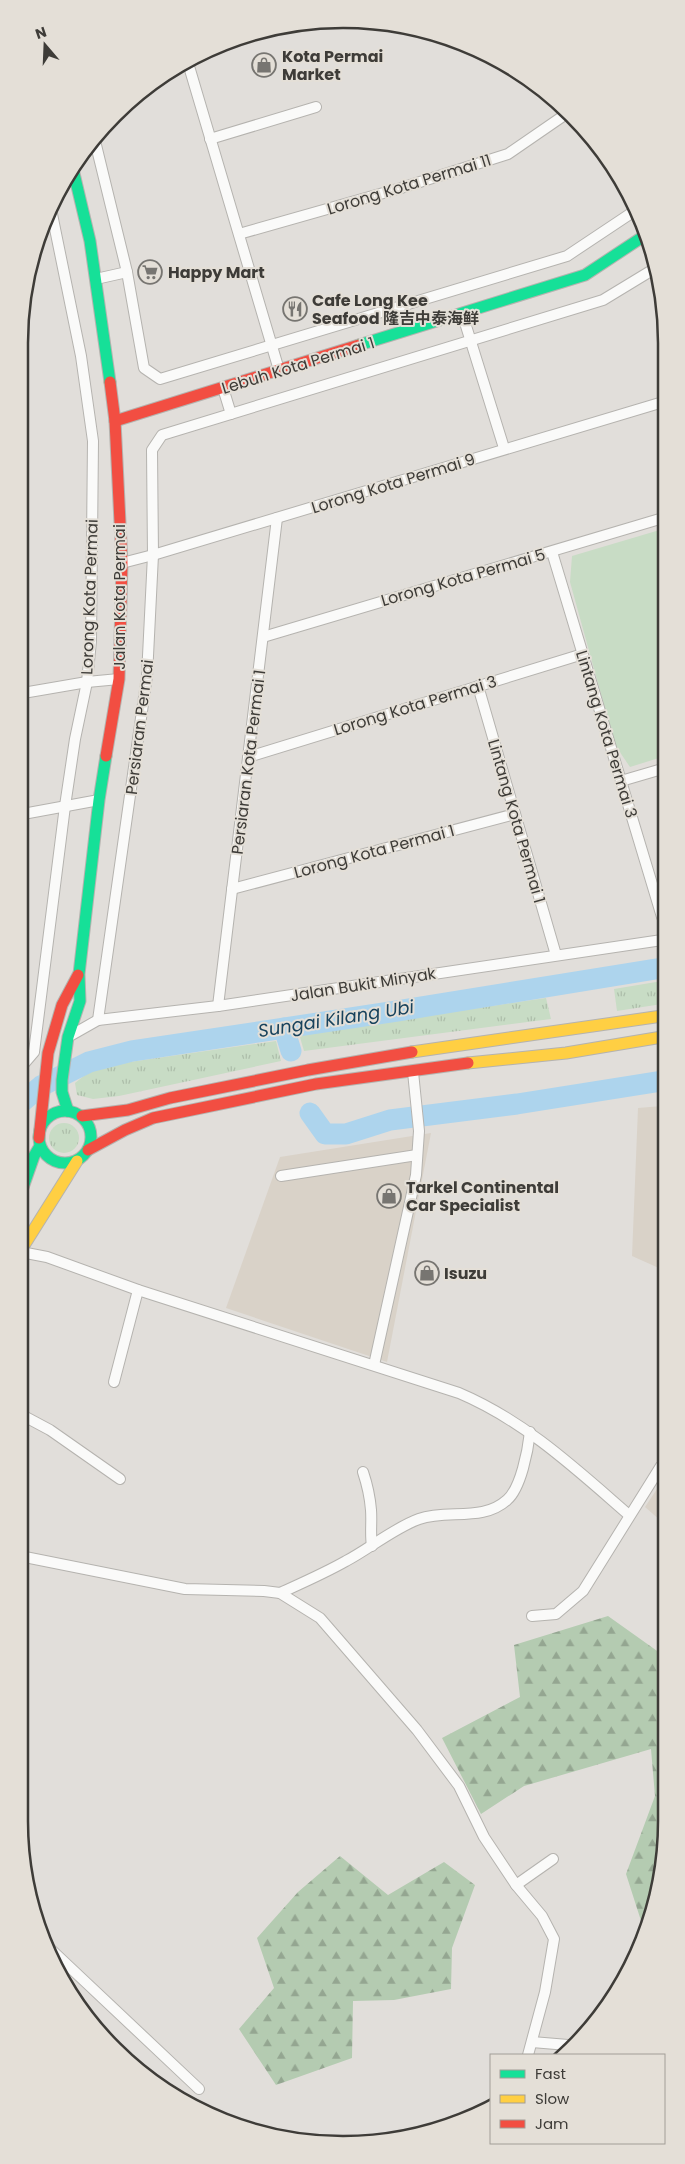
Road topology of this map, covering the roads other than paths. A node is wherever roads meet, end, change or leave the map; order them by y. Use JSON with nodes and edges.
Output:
{"nodes":[{"id":1,"x":189,"y":68,"type":"edge"},
{"id":2,"x":316,"y":107,"type":"dead end"},
{"id":3,"x":562,"y":117,"type":"edge"},
{"id":4,"x":210,"y":139,"type":"junction"},
{"id":5,"x":96,"y":147,"type":"edge"},
{"id":6,"x":75,"y":177,"type":"edge"},
{"id":7,"x":630,"y":214,"type":"edge"},
{"id":8,"x":53,"y":218,"type":"edge"},
{"id":9,"x":239,"y":234,"type":"junction"},
{"id":10,"x":640,"y":239,"type":"edge"},
{"id":11,"x":127,"y":272,"type":"junction"},
{"id":12,"x":649,"y":272,"type":"edge"},
{"id":13,"x":96,"y":279,"type":"junction"},
{"id":14,"x":462,"y":313,"type":"junction"},
{"id":15,"x":470,"y":342,"type":"junction"},
{"id":16,"x":272,"y":346,"type":"junction"},
{"id":17,"x":280,"y":370,"type":"junction"},
{"id":18,"x":223,"y":388,"type":"junction"},
{"id":19,"x":658,"y":403,"type":"edge"},
{"id":20,"x":231,"y":414,"type":"junction"},
{"id":21,"x":115,"y":422,"type":"junction"},
{"id":22,"x":162,"y":435,"type":"joint"},
{"id":23,"x":504,"y":448,"type":"junction"},
{"id":24,"x":277,"y":518,"type":"junction"},
{"id":25,"x":658,"y":520,"type":"edge"},
{"id":26,"x":552,"y":552,"type":"junction"},
{"id":27,"x":153,"y":555,"type":"junction"},
{"id":28,"x":122,"y":563,"type":"junction"},
{"id":29,"x":262,"y":637,"type":"junction"},
{"id":30,"x":582,"y":654,"type":"junction"},
{"id":31,"x":119,"y":679,"type":"junction"},
{"id":32,"x":87,"y":682,"type":"junction"},
{"id":33,"x":478,"y":686,"type":"junction"},
{"id":34,"x":28,"y":692,"type":"edge"},
{"id":35,"x":248,"y":757,"type":"junction"},
{"id":36,"x":658,"y":770,"type":"edge"},
{"id":37,"x":622,"y":781,"type":"junction"},
{"id":38,"x":99,"y":800,"type":"junction"},
{"id":39,"x":65,"y":806,"type":"junction"},
{"id":40,"x":28,"y":813,"type":"edge"},
{"id":41,"x":515,"y":814,"type":"junction"},
{"id":42,"x":232,"y":889,"type":"junction"},
{"id":43,"x":658,"y":903,"type":"edge"},
{"id":44,"x":658,"y":941,"type":"edge"},
{"id":45,"x":556,"y":956,"type":"junction"},
{"id":46,"x":79,"y":974,"type":"junction"},
{"id":47,"x":218,"y":1006,"type":"junction"},
{"id":48,"x":658,"y":1017,"type":"edge"},
{"id":49,"x":98,"y":1020,"type":"junction"},
{"id":50,"x":68,"y":1037,"type":"junction"},
{"id":51,"x":658,"y":1038,"type":"edge"},
{"id":52,"x":28,"y":1059,"type":"edge"},
{"id":53,"x":413,"y":1072,"type":"junction"},
{"id":54,"x":68,"y":1111,"type":"junction"},
{"id":55,"x":82,"y":1116,"type":"junction"},
{"id":56,"x":40,"y":1142,"type":"junction"},
{"id":57,"x":88,"y":1150,"type":"junction"},
{"id":58,"x":417,"y":1155,"type":"junction"},
{"id":59,"x":77,"y":1161,"type":"junction"},
{"id":60,"x":28,"y":1173,"type":"edge"},
{"id":61,"x":281,"y":1176,"type":"dead end"},
{"id":62,"x":28,"y":1238,"type":"edge"},
{"id":63,"x":28,"y":1253,"type":"edge"},
{"id":64,"x":138,"y":1290,"type":"junction"},
{"id":65,"x":374,"y":1365,"type":"junction"},
{"id":66,"x":114,"y":1382,"type":"dead end"},
{"id":67,"x":28,"y":1418,"type":"edge"},
{"id":68,"x":530,"y":1432,"type":"junction"},
{"id":69,"x":658,"y":1471,"type":"edge"},
{"id":70,"x":363,"y":1472,"type":"dead end"},
{"id":71,"x":120,"y":1479,"type":"dead end"},
{"id":72,"x":629,"y":1515,"type":"junction"},
{"id":73,"x":372,"y":1546,"type":"junction"},
{"id":74,"x":28,"y":1558,"type":"edge"},
{"id":75,"x":280,"y":1593,"type":"junction"},
{"id":76,"x":532,"y":1616,"type":"dead end"},
{"id":77,"x":553,"y":1859,"type":"dead end"},
{"id":78,"x":516,"y":1885,"type":"junction"},
{"id":79,"x":57,"y":1956,"type":"edge"},
{"id":80,"x":532,"y":2042,"type":"junction"},
{"id":81,"x":564,"y":2045,"type":"edge"},
{"id":82,"x":528,"y":2054,"type":"edge"},
{"id":83,"x":199,"y":2089,"type":"dead end"}],
"edges":[{"from":1,"to":4,"type":"street"},
{"from":2,"to":4,"type":"street"},
{"from":3,"to":9,"type":"street","name":"Lorong Kota Permai 11"},
{"from":4,"to":9,"type":"street"},
{"from":5,"to":11,"type":"street"},
{"from":6,"to":13,"type":"main road","name":"Jalan Kota Permai"},
{"from":7,"to":16,"type":"street","name":"Lebuh Kota Permai 1"},
{"from":8,"to":32,"type":"street","name":"Lorong Kota Permai"},
{"from":9,"to":16,"type":"street"},
{"from":10,"to":14,"type":"main road","name":"Lebuh Kota Permai 1"},
{"from":11,"to":13,"type":"street"},
{"from":11,"to":16,"type":"street","name":"Lebuh Kota Permai 1"},
{"from":12,"to":15,"type":"street","name":"Lebuh Kota Permai 1"},
{"from":13,"to":21,"type":"main road","name":"Jalan Kota Permai"},
{"from":14,"to":15,"type":"street"},
{"from":14,"to":17,"type":"main road","name":"Lebuh Kota Permai 1"},
{"from":15,"to":20,"type":"street","name":"Lebuh Kota Permai 1"},
{"from":15,"to":23,"type":"street"},
{"from":16,"to":17,"type":"street"},
{"from":17,"to":18,"type":"main road","name":"Lebuh Kota Permai 1"},
{"from":18,"to":20,"type":"street"},
{"from":18,"to":21,"type":"main road","name":"Lebuh Kota Permai 1"},
{"from":19,"to":23,"type":"street","name":"Lorong Kota Permai 9"},
{"from":20,"to":22,"type":"street","name":"Lebuh Kota Permai 1"},
{"from":21,"to":28,"type":"main road","name":"Jalan Kota Permai"},
{"from":22,"to":27,"type":"street","name":"Persiaran Permai"},
{"from":23,"to":24,"type":"street","name":"Lorong Kota Permai 9"},
{"from":24,"to":27,"type":"street","name":"Lorong Kota Permai 9"},
{"from":24,"to":29,"type":"street","name":"Persiaran Kota Permai 1"},
{"from":25,"to":26,"type":"street","name":"Lorong Kota Permai 5"},
{"from":26,"to":29,"type":"street","name":"Lorong Kota Permai 5"},
{"from":26,"to":30,"type":"street","name":"Lintang Kota Permai 3"},
{"from":27,"to":28,"type":"street","name":"Lorong Kota Permai 9"},
{"from":27,"to":49,"type":"street","name":"Persiaran Permai"},
{"from":28,"to":31,"type":"main road","name":"Jalan Kota Permai"},
{"from":29,"to":35,"type":"street","name":"Persiaran Kota Permai 1"},
{"from":30,"to":33,"type":"street","name":"Lorong Kota Permai 3"},
{"from":30,"to":37,"type":"street","name":"Lintang Kota Permai 3"},
{"from":31,"to":32,"type":"street"},
{"from":31,"to":38,"type":"main road","name":"Jalan Kota Permai"},
{"from":32,"to":34,"type":"street"},
{"from":32,"to":39,"type":"street","name":"Lorong Kota Permai"},
{"from":33,"to":35,"type":"street","name":"Lorong Kota Permai 3"},
{"from":33,"to":41,"type":"street","name":"Lintang Kota Permai 1"},
{"from":35,"to":42,"type":"street","name":"Persiaran Kota Permai 1"},
{"from":36,"to":37,"type":"street"},
{"from":37,"to":43,"type":"street","name":"Lintang Kota Permai 3"},
{"from":38,"to":39,"type":"street"},
{"from":38,"to":46,"type":"main road","name":"Jalan Kota Permai"},
{"from":39,"to":40,"type":"street"},
{"from":39,"to":52,"type":"street","name":"Lorong Kota Permai"},
{"from":41,"to":42,"type":"street","name":"Lorong Kota Permai 1"},
{"from":41,"to":45,"type":"street","name":"Lintang Kota Permai 1"},
{"from":42,"to":47,"type":"street","name":"Persiaran Kota Permai 1"},
{"from":44,"to":45,"type":"street","name":"Jalan Bukit Minyak"},
{"from":45,"to":47,"type":"street","name":"Jalan Bukit Minyak"},
{"from":46,"to":50,"type":"main road","name":"Jalan Kota Permai"},
{"from":46,"to":56,"type":"main road","name":"Jalan Kota Permai"},
{"from":47,"to":49,"type":"street","name":"Jalan Bukit Minyak"},
{"from":48,"to":55,"type":"main road"},
{"from":49,"to":50,"type":"street","name":"Jalan Bukit Minyak"},
{"from":50,"to":54,"type":"main road","name":"Jalan Kota Permai"},
{"from":51,"to":53,"type":"main road"},
{"from":53,"to":57,"type":"main road"},
{"from":53,"to":58,"type":"street"},
{"from":54,"to":55,"type":"main road"},
{"from":54,"to":56,"type":"main road"},
{"from":55,"to":57,"type":"main road"},
{"from":56,"to":59,"type":"main road"},
{"from":56,"to":60,"type":"main road"},
{"from":57,"to":59,"type":"main road"},
{"from":58,"to":61,"type":"street"},
{"from":58,"to":65,"type":"street"},
{"from":59,"to":62,"type":"main road"},
{"from":63,"to":64,"type":"street"},
{"from":64,"to":65,"type":"street"},
{"from":64,"to":66,"type":"street"},
{"from":65,"to":68,"type":"street"},
{"from":67,"to":71,"type":"street"},
{"from":68,"to":72,"type":"street"},
{"from":68,"to":73,"type":"street"},
{"from":69,"to":72,"type":"street"},
{"from":70,"to":73,"type":"street"},
{"from":72,"to":76,"type":"street"},
{"from":73,"to":75,"type":"street"},
{"from":74,"to":75,"type":"street"},
{"from":75,"to":78,"type":"street"},
{"from":77,"to":78,"type":"street"},
{"from":78,"to":80,"type":"street"},
{"from":79,"to":83,"type":"street"},
{"from":80,"to":81,"type":"street"},
{"from":80,"to":82,"type":"street"}]}
